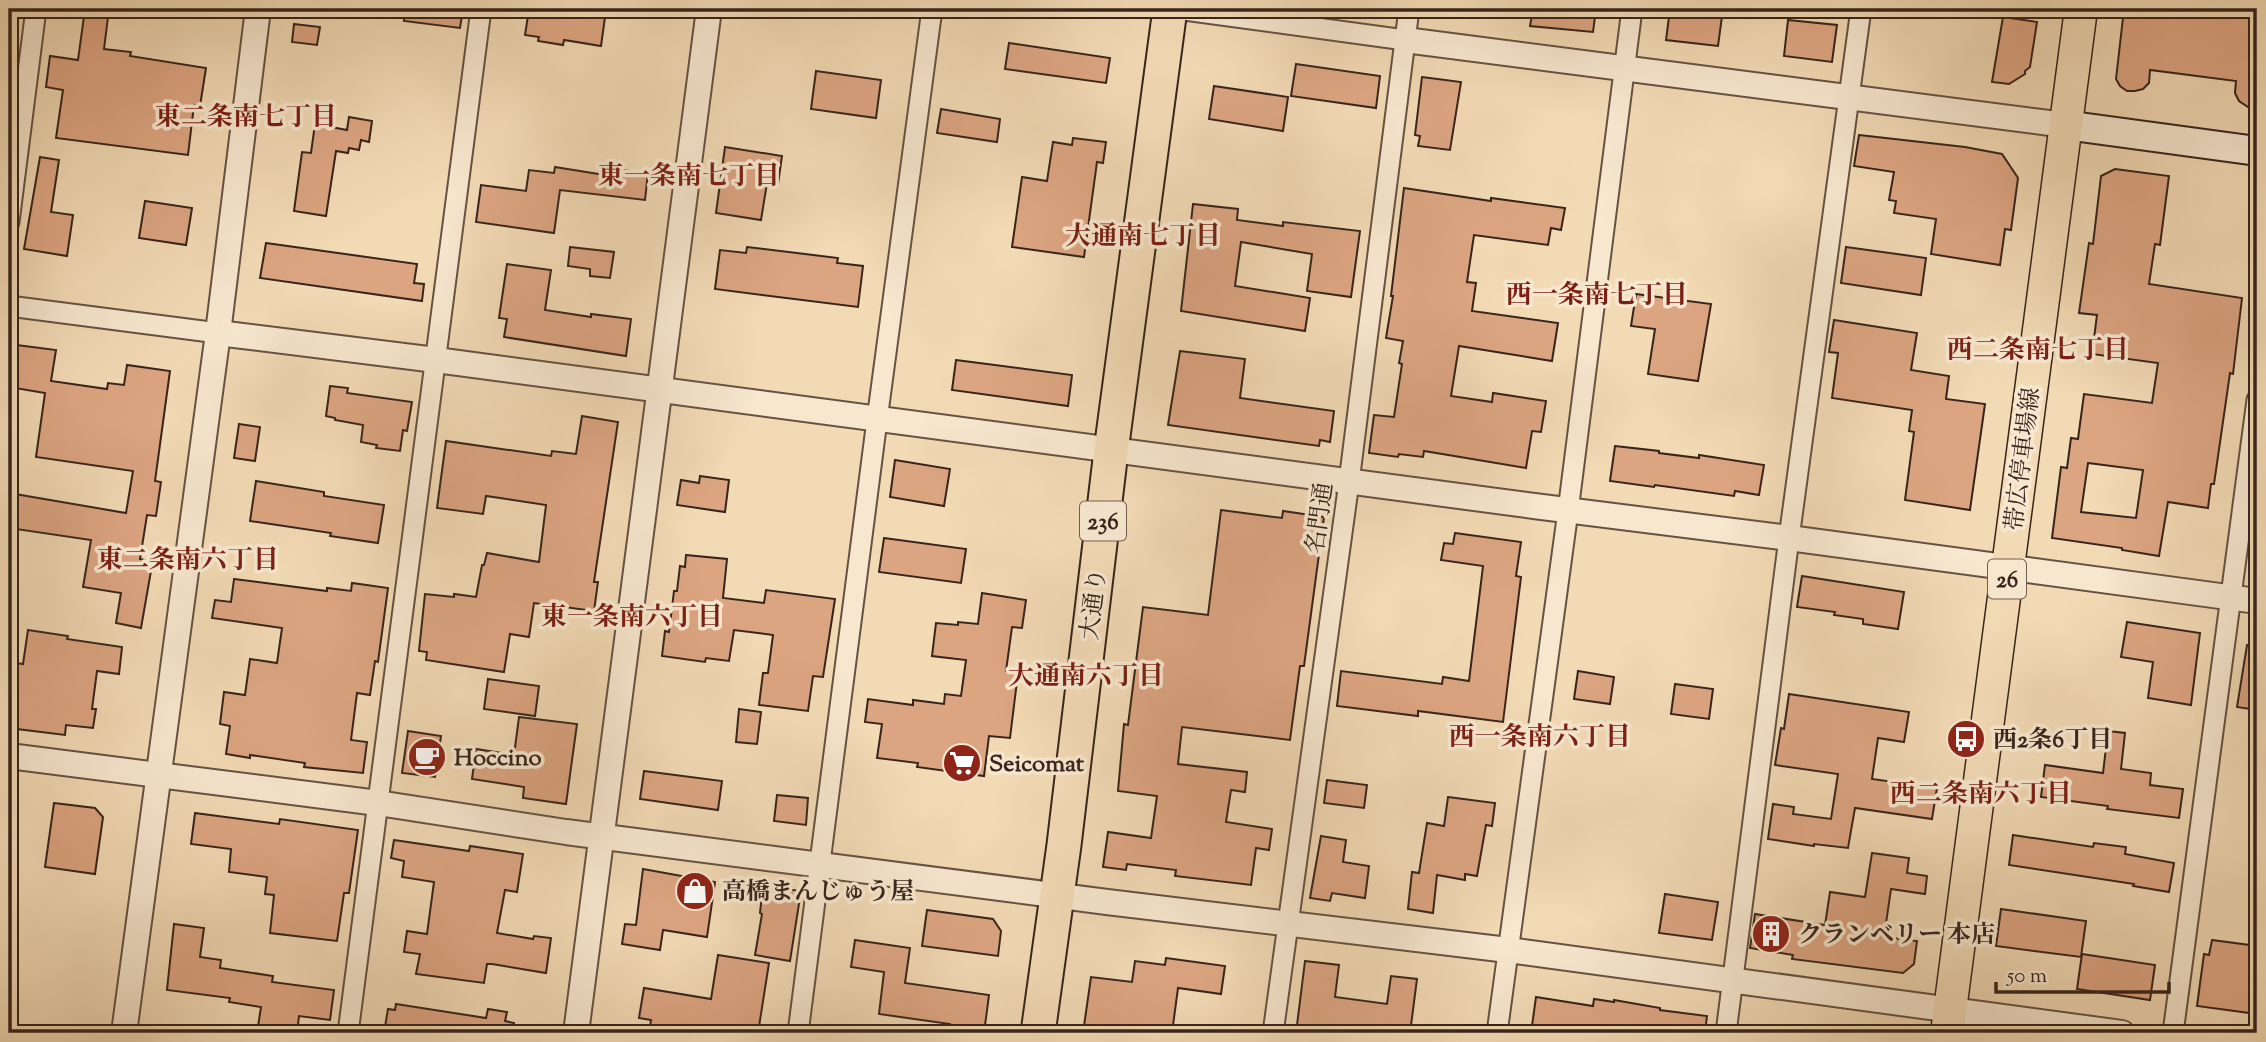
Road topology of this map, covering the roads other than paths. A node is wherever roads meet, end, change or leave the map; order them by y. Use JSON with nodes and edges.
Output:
{"nodes":[{"id":1,"x":36,"y":9,"type":"edge"},
{"id":2,"x":258,"y":9,"type":"edge"},
{"id":3,"x":481,"y":9,"type":"edge"},
{"id":4,"x":709,"y":9,"type":"edge"},
{"id":5,"x":932,"y":9,"type":"edge"},
{"id":6,"x":1170,"y":9,"type":"edge"},
{"id":7,"x":1177,"y":9,"type":"edge"},
{"id":8,"x":1409,"y":9,"type":"edge"},
{"id":9,"x":1632,"y":9,"type":"edge"},
{"id":10,"x":1861,"y":9,"type":"edge"},
{"id":11,"x":2081,"y":9,"type":"edge"},
{"id":12,"x":1405,"y":40,"type":"junction"},
{"id":13,"x":1623,"y":68,"type":"junction"},
{"id":14,"x":1849,"y":97,"type":"junction"},
{"id":15,"x":2065,"y":125,"type":"junction"},
{"id":16,"x":2257,"y":151,"type":"edge"},
{"id":17,"x":9,"y":222,"type":"edge"},
{"id":18,"x":9,"y":306,"type":"edge"},
{"id":19,"x":218,"y":333,"type":"junction"},
{"id":20,"x":436,"y":360,"type":"junction"},
{"id":21,"x":660,"y":390,"type":"junction"},
{"id":22,"x":2257,"y":400,"type":"edge"},
{"id":23,"x":877,"y":420,"type":"junction"},
{"id":24,"x":1111,"y":451,"type":"junction"},
{"id":25,"x":1349,"y":482,"type":"junction"},
{"id":26,"x":1568,"y":511,"type":"junction"},
{"id":27,"x":1789,"y":538,"type":"junction"},
{"id":28,"x":2008,"y":568,"type":"junction"},
{"id":29,"x":2232,"y":597,"type":"junction"},
{"id":30,"x":2257,"y":601,"type":"edge"},
{"id":31,"x":9,"y":756,"type":"edge"},
{"id":32,"x":158,"y":775,"type":"junction"},
{"id":33,"x":378,"y":803,"type":"junction"},
{"id":34,"x":603,"y":836,"type":"junction"},
{"id":35,"x":819,"y":863,"type":"junction"},
{"id":36,"x":1057,"y":895,"type":"junction"},
{"id":37,"x":1288,"y":923,"type":"junction"},
{"id":38,"x":1508,"y":950,"type":"junction"},
{"id":39,"x":1733,"y":982,"type":"junction"},
{"id":40,"x":1948,"y":1022,"type":"edge"},
{"id":41,"x":124,"y":1033,"type":"edge"},
{"id":42,"x":348,"y":1033,"type":"edge"},
{"id":43,"x":576,"y":1033,"type":"edge"},
{"id":44,"x":798,"y":1033,"type":"edge"},
{"id":45,"x":1038,"y":1033,"type":"edge"},
{"id":46,"x":1273,"y":1033,"type":"edge"},
{"id":47,"x":1497,"y":1033,"type":"edge"},
{"id":48,"x":1726,"y":1033,"type":"edge"},
{"id":49,"x":2122,"y":1033,"type":"edge"},
{"id":50,"x":2173,"y":1033,"type":"edge"}],
"edges":[{"from":1,"to":17,"type":"street"},
{"from":2,"to":19,"type":"street"},
{"from":3,"to":20,"type":"street"},
{"from":4,"to":21,"type":"street"},
{"from":5,"to":23,"type":"street"},
{"from":6,"to":24,"type":"highway","name":"大通り","number":"236"},
{"from":7,"to":12,"type":"street"},
{"from":8,"to":12,"type":"street","name":"名門通"},
{"from":9,"to":13,"type":"street"},
{"from":10,"to":14,"type":"street"},
{"from":11,"to":15,"type":"main road","name":"帯広停車場線","number":"26"},
{"from":12,"to":13,"type":"street"},
{"from":12,"to":25,"type":"street","name":"名門通"},
{"from":13,"to":14,"type":"street"},
{"from":13,"to":26,"type":"street"},
{"from":14,"to":15,"type":"street"},
{"from":14,"to":27,"type":"street"},
{"from":15,"to":16,"type":"main road"},
{"from":15,"to":28,"type":"main road","name":"帯広停車場線","number":"26"},
{"from":18,"to":19,"type":"street"},
{"from":19,"to":20,"type":"street"},
{"from":19,"to":32,"type":"street"},
{"from":20,"to":21,"type":"street"},
{"from":20,"to":33,"type":"street"},
{"from":21,"to":23,"type":"street"},
{"from":21,"to":34,"type":"street"},
{"from":22,"to":29,"type":"street"},
{"from":23,"to":24,"type":"street"},
{"from":23,"to":35,"type":"street"},
{"from":24,"to":25,"type":"street"},
{"from":24,"to":36,"type":"highway","name":"大通り","number":"236"},
{"from":25,"to":26,"type":"street"},
{"from":25,"to":37,"type":"street","name":"名門通"},
{"from":26,"to":27,"type":"street"},
{"from":26,"to":38,"type":"street"},
{"from":27,"to":28,"type":"street"},
{"from":27,"to":39,"type":"street"},
{"from":28,"to":29,"type":"street"},
{"from":28,"to":40,"type":"main road","name":"帯広停車場線","number":"26"},
{"from":29,"to":30,"type":"street"},
{"from":29,"to":50,"type":"street"},
{"from":31,"to":32,"type":"street"},
{"from":32,"to":33,"type":"street"},
{"from":32,"to":41,"type":"street"},
{"from":33,"to":34,"type":"street"},
{"from":33,"to":42,"type":"street"},
{"from":34,"to":35,"type":"street"},
{"from":34,"to":43,"type":"street"},
{"from":35,"to":36,"type":"street"},
{"from":35,"to":44,"type":"street"},
{"from":36,"to":37,"type":"street"},
{"from":36,"to":45,"type":"highway","name":"大通り","number":"236"},
{"from":37,"to":38,"type":"street"},
{"from":37,"to":46,"type":"street","name":"名門通"},
{"from":38,"to":39,"type":"street"},
{"from":38,"to":47,"type":"street"},
{"from":39,"to":40,"type":"street"},
{"from":39,"to":48,"type":"street"},
{"from":40,"to":49,"type":"street"}]}
